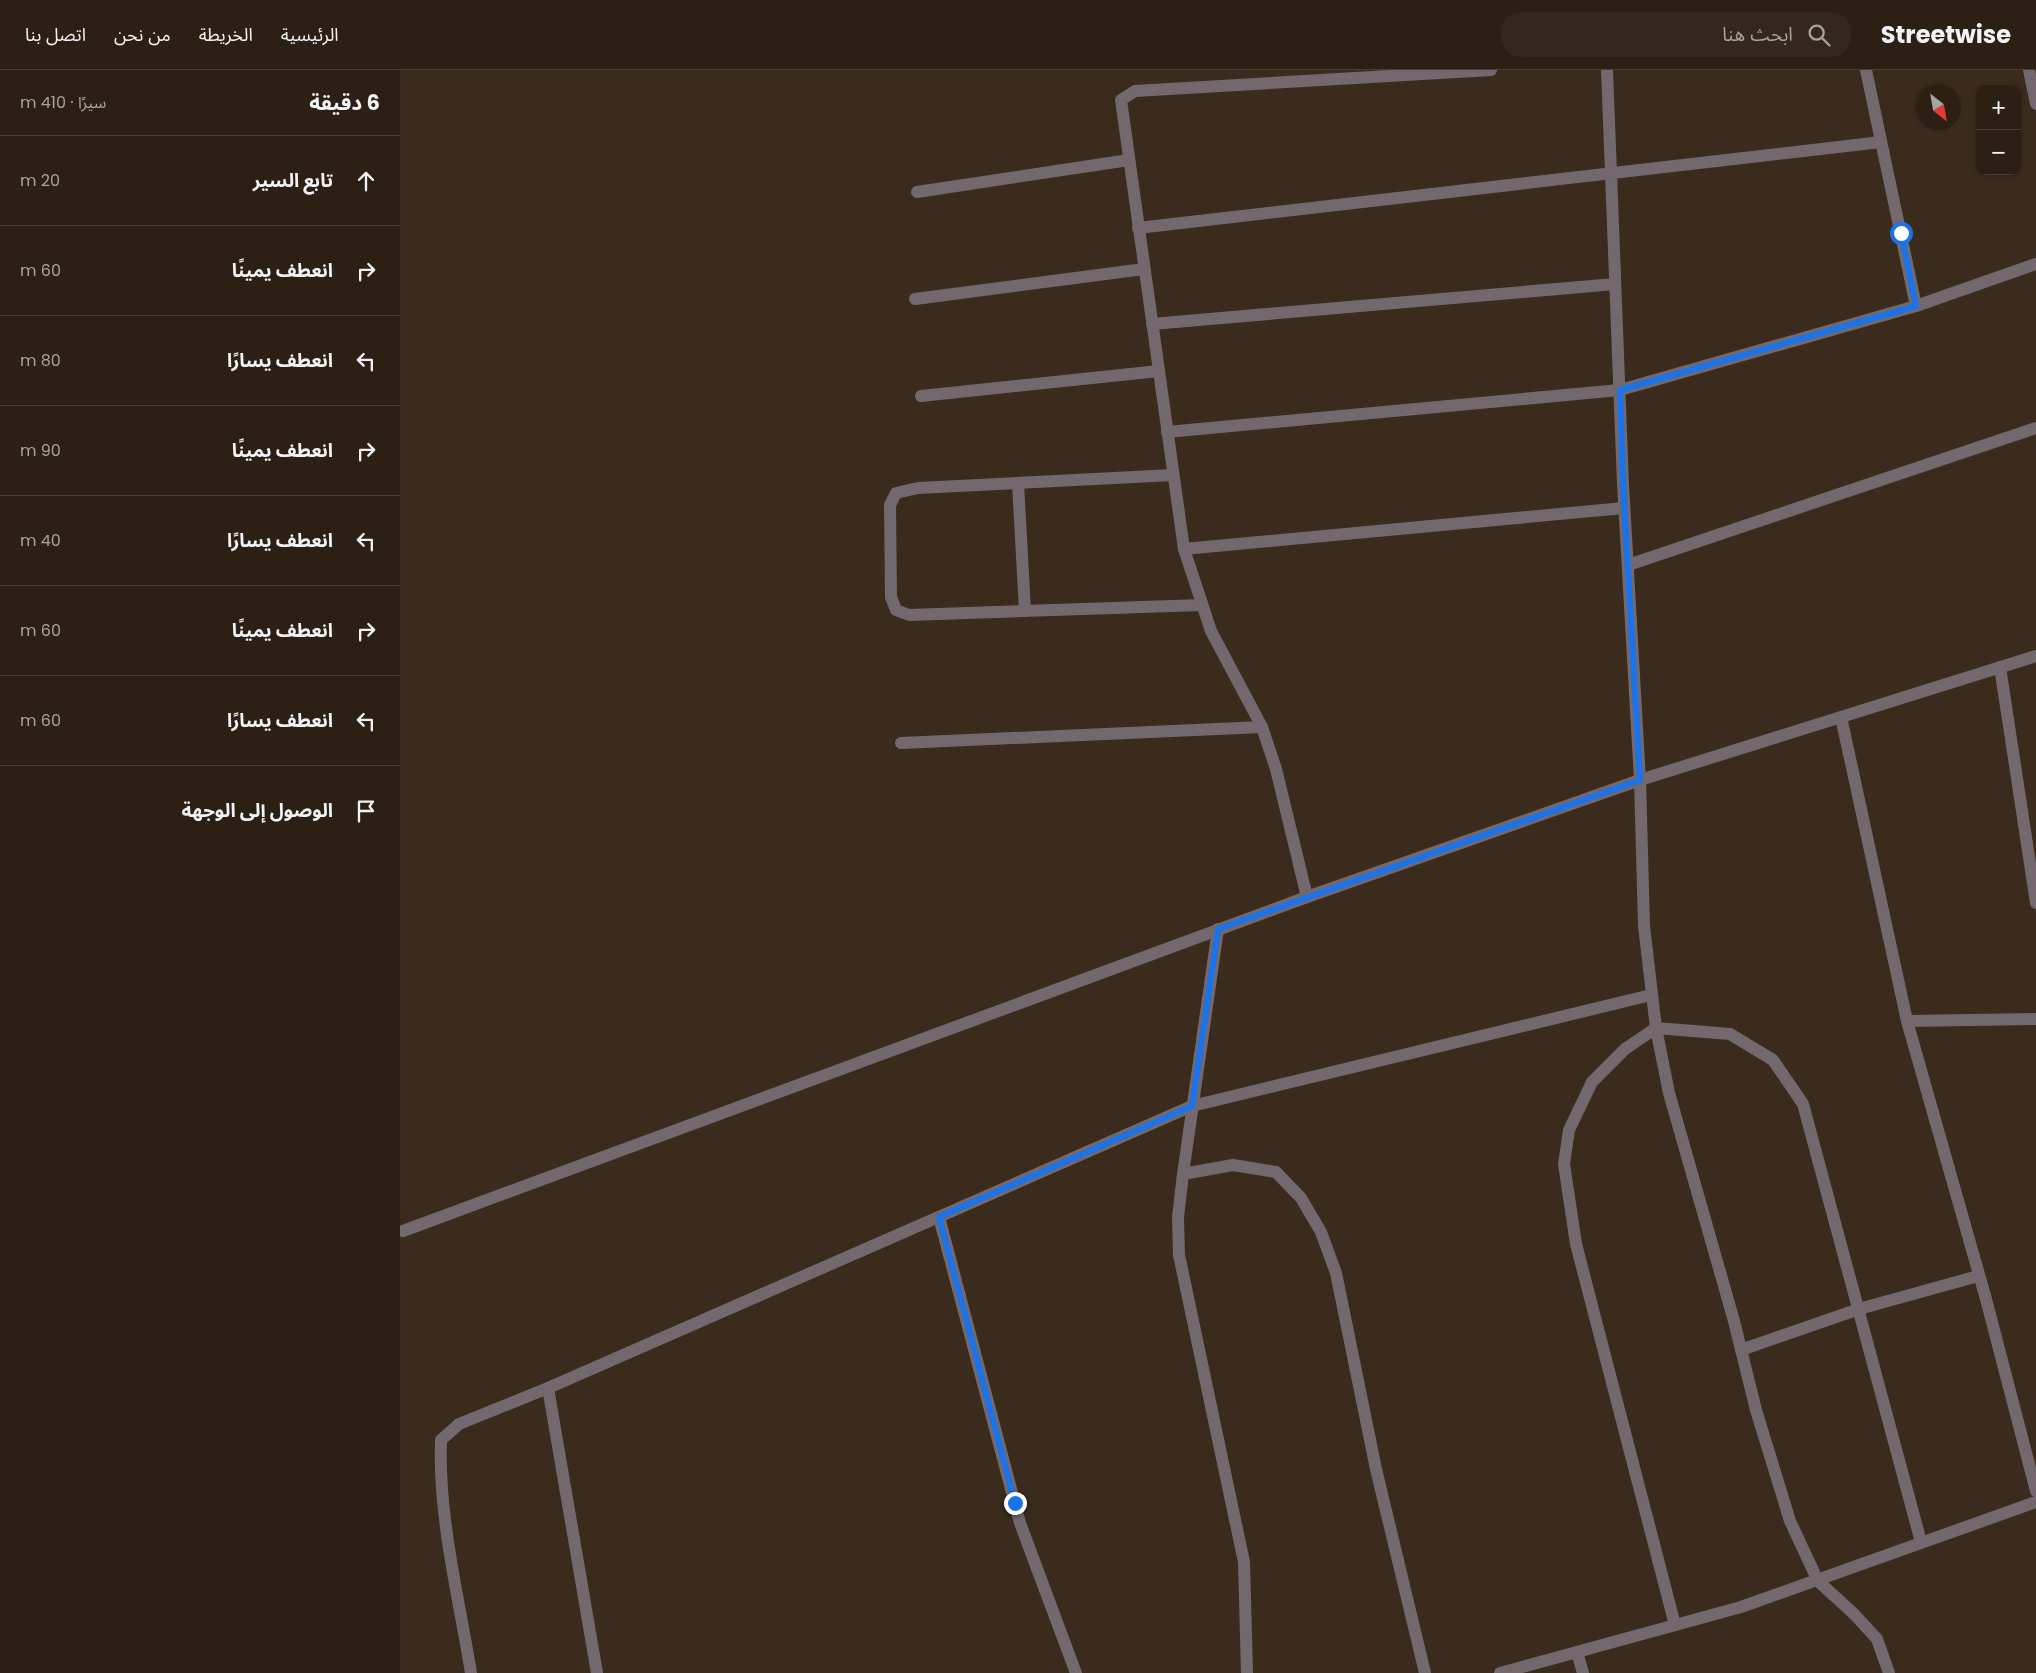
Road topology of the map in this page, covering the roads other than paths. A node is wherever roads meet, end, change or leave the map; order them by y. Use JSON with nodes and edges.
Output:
{"nodes":[{"id":1,"x":1491,"y":70,"type":"edge"},
{"id":2,"x":1607,"y":70,"type":"edge"},
{"id":3,"x":1866,"y":70,"type":"edge"},
{"id":4,"x":2029,"y":70,"type":"edge"},
{"id":5,"x":2036,"y":104,"type":"edge"},
{"id":6,"x":1881,"y":142,"type":"junction"},
{"id":7,"x":1129,"y":160,"type":"junction"},
{"id":8,"x":1611,"y":175,"type":"junction"},
{"id":9,"x":917,"y":192,"type":"dead end"},
{"id":10,"x":1138,"y":228,"type":"junction"},
{"id":11,"x":2036,"y":264,"type":"edge"},
{"id":12,"x":1144,"y":270,"type":"junction"},
{"id":13,"x":1615,"y":284,"type":"junction"},
{"id":14,"x":915,"y":299,"type":"dead end"},
{"id":15,"x":1916,"y":306,"type":"junction"},
{"id":16,"x":1152,"y":324,"type":"junction"},
{"id":17,"x":1159,"y":371,"type":"junction"},
{"id":18,"x":1620,"y":390,"type":"junction"},
{"id":19,"x":921,"y":396,"type":"dead end"},
{"id":20,"x":2036,"y":428,"type":"edge"},
{"id":21,"x":1167,"y":432,"type":"junction"},
{"id":22,"x":1173,"y":475,"type":"junction"},
{"id":23,"x":1018,"y":483,"type":"junction"},
{"id":24,"x":1624,"y":508,"type":"junction"},
{"id":25,"x":1184,"y":549,"type":"junction"},
{"id":26,"x":1628,"y":565,"type":"junction"},
{"id":27,"x":1202,"y":605,"type":"junction"},
{"id":28,"x":1025,"y":611,"type":"junction"},
{"id":29,"x":2036,"y":656,"type":"edge"},
{"id":30,"x":2000,"y":667,"type":"junction"},
{"id":31,"x":1841,"y":718,"type":"junction"},
{"id":32,"x":1262,"y":727,"type":"junction"},
{"id":33,"x":900,"y":744,"type":"dead end"},
{"id":34,"x":1640,"y":780,"type":"junction"},
{"id":35,"x":1307,"y":897,"type":"junction"},
{"id":36,"x":2036,"y":903,"type":"edge"},
{"id":37,"x":1218,"y":929,"type":"junction"},
{"id":38,"x":1651,"y":995,"type":"junction"},
{"id":39,"x":2036,"y":1019,"type":"edge"},
{"id":40,"x":1907,"y":1022,"type":"junction"},
{"id":41,"x":1656,"y":1028,"type":"junction"},
{"id":42,"x":1192,"y":1106,"type":"junction"},
{"id":43,"x":1183,"y":1174,"type":"junction"},
{"id":44,"x":939,"y":1217,"type":"junction"},
{"id":45,"x":403,"y":1231,"type":"dead end"},
{"id":46,"x":1978,"y":1276,"type":"junction"},
{"id":47,"x":1859,"y":1309,"type":"junction"},
{"id":48,"x":1741,"y":1350,"type":"junction"},
{"id":49,"x":548,"y":1388,"type":"junction"},
{"id":50,"x":2036,"y":1491,"type":"edge"},
{"id":51,"x":2036,"y":1502,"type":"edge"},
{"id":52,"x":1921,"y":1542,"type":"junction"},
{"id":53,"x":1818,"y":1581,"type":"junction"},
{"id":54,"x":1676,"y":1625,"type":"junction"},
{"id":55,"x":1577,"y":1652,"type":"junction"},
{"id":56,"x":471,"y":1673,"type":"edge"},
{"id":57,"x":597,"y":1673,"type":"edge"},
{"id":58,"x":1076,"y":1673,"type":"edge"},
{"id":59,"x":1247,"y":1673,"type":"edge"},
{"id":60,"x":1425,"y":1673,"type":"edge"},
{"id":61,"x":1500,"y":1673,"type":"edge"},
{"id":62,"x":1583,"y":1673,"type":"edge"},
{"id":63,"x":1890,"y":1673,"type":"edge"}],
"edges":[{"from":1,"to":7,"type":"street"},
{"from":2,"to":8,"type":"street"},
{"from":3,"to":6,"type":"street"},
{"from":4,"to":5,"type":"street"},
{"from":6,"to":8,"type":"street"},
{"from":6,"to":15,"type":"street"},
{"from":7,"to":9,"type":"street"},
{"from":7,"to":10,"type":"street"},
{"from":8,"to":10,"type":"street"},
{"from":8,"to":13,"type":"street"},
{"from":10,"to":12,"type":"street"},
{"from":11,"to":15,"type":"street"},
{"from":12,"to":14,"type":"street"},
{"from":12,"to":16,"type":"street"},
{"from":13,"to":16,"type":"street"},
{"from":13,"to":18,"type":"street"},
{"from":15,"to":18,"type":"street"},
{"from":16,"to":17,"type":"street"},
{"from":17,"to":19,"type":"street"},
{"from":17,"to":21,"type":"street"},
{"from":18,"to":21,"type":"street"},
{"from":18,"to":24,"type":"street"},
{"from":20,"to":26,"type":"street"},
{"from":21,"to":22,"type":"street"},
{"from":22,"to":23,"type":"street"},
{"from":22,"to":25,"type":"street"},
{"from":23,"to":28,"type":"street"},
{"from":23,"to":28,"type":"street"},
{"from":24,"to":25,"type":"street"},
{"from":24,"to":26,"type":"street"},
{"from":25,"to":27,"type":"street"},
{"from":26,"to":34,"type":"street"},
{"from":27,"to":28,"type":"street"},
{"from":27,"to":32,"type":"street"},
{"from":29,"to":30,"type":"street"},
{"from":30,"to":31,"type":"street"},
{"from":30,"to":36,"type":"street"},
{"from":31,"to":34,"type":"street"},
{"from":31,"to":40,"type":"street"},
{"from":32,"to":33,"type":"street"},
{"from":32,"to":35,"type":"street"},
{"from":34,"to":35,"type":"street"},
{"from":34,"to":38,"type":"street"},
{"from":35,"to":37,"type":"street"},
{"from":37,"to":42,"type":"street"},
{"from":37,"to":45,"type":"street"},
{"from":38,"to":41,"type":"street"},
{"from":38,"to":42,"type":"street"},
{"from":39,"to":40,"type":"street"},
{"from":40,"to":46,"type":"street"},
{"from":41,"to":47,"type":"street"},
{"from":41,"to":48,"type":"street"},
{"from":41,"to":54,"type":"street"},
{"from":42,"to":43,"type":"street"},
{"from":42,"to":44,"type":"street"},
{"from":43,"to":59,"type":"street"},
{"from":43,"to":60,"type":"street"},
{"from":44,"to":49,"type":"street"},
{"from":44,"to":58,"type":"street"},
{"from":46,"to":47,"type":"street"},
{"from":46,"to":50,"type":"street"},
{"from":47,"to":48,"type":"street"},
{"from":47,"to":52,"type":"street"},
{"from":48,"to":53,"type":"street"},
{"from":49,"to":56,"type":"street"},
{"from":49,"to":57,"type":"street"},
{"from":51,"to":52,"type":"street"},
{"from":52,"to":53,"type":"street"},
{"from":53,"to":54,"type":"street"},
{"from":53,"to":63,"type":"street"},
{"from":54,"to":55,"type":"street"},
{"from":55,"to":61,"type":"street"},
{"from":55,"to":62,"type":"street"}]}
